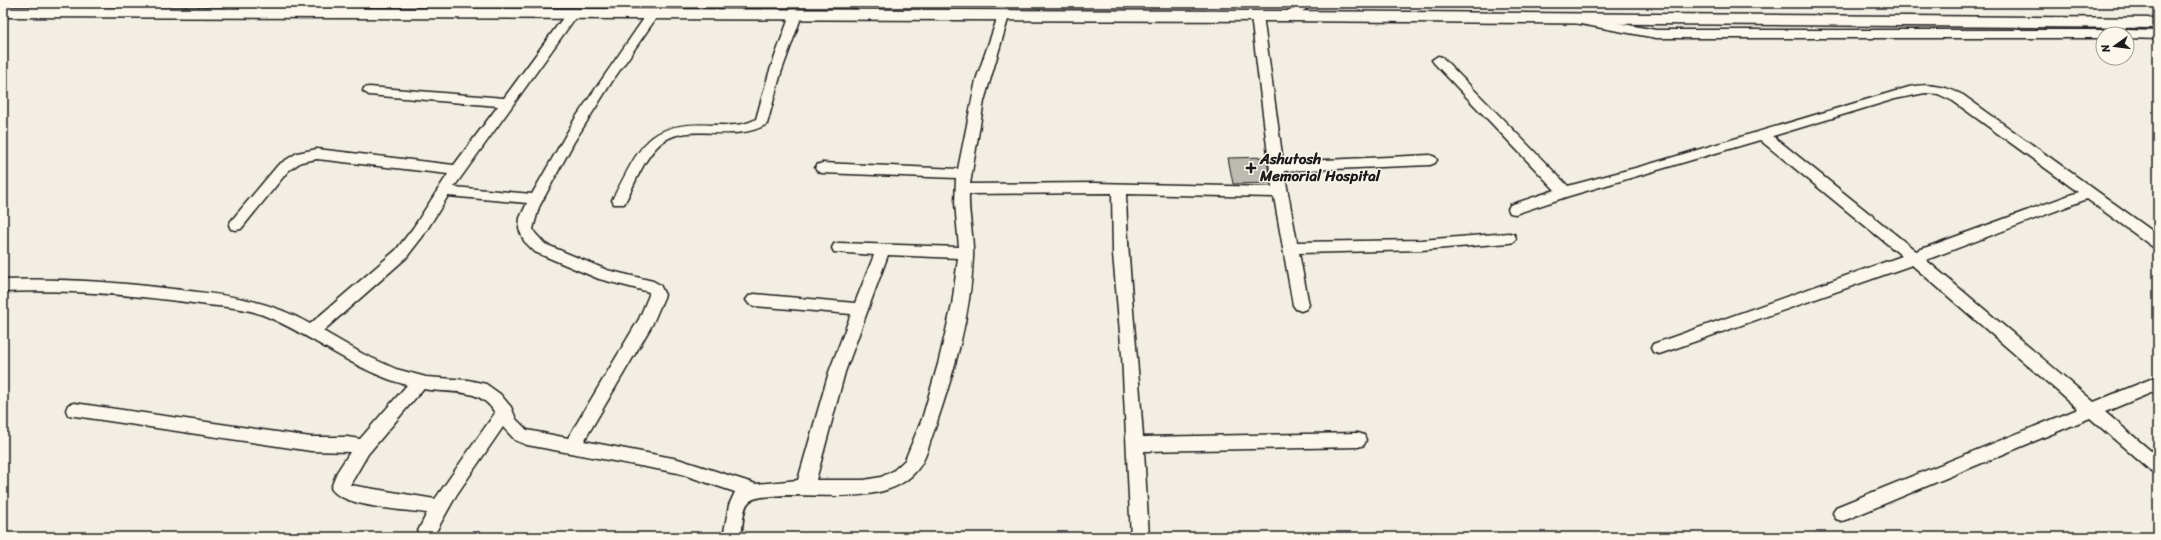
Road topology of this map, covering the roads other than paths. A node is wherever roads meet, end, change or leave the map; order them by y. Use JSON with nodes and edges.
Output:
{"nodes":[{"id":1,"x":1310,"y":3,"type":"edge"},
{"id":2,"x":3,"y":12,"type":"edge"},
{"id":3,"x":572,"y":14,"type":"junction"},
{"id":4,"x":653,"y":14,"type":"junction"},
{"id":5,"x":796,"y":15,"type":"junction"},
{"id":6,"x":1003,"y":16,"type":"junction"},
{"id":7,"x":1257,"y":16,"type":"junction"},
{"id":8,"x":1285,"y":16,"type":"junction"},
{"id":9,"x":1572,"y":18,"type":"junction"},
{"id":10,"x":2158,"y":23,"type":"edge"},
{"id":11,"x":2095,"y":34,"type":"edge"},
{"id":12,"x":2135,"y":34,"type":"edge"},
{"id":13,"x":2158,"y":35,"type":"edge"},
{"id":14,"x":1438,"y":60,"type":"dead end"},
{"id":15,"x":369,"y":91,"type":"dead end"},
{"id":16,"x":507,"y":102,"type":"junction"},
{"id":17,"x":1762,"y":135,"type":"junction"},
{"id":18,"x":1430,"y":160,"type":"dead end"},
{"id":19,"x":1276,"y":167,"type":"junction"},
{"id":20,"x":822,"y":168,"type":"dead end"},
{"id":21,"x":458,"y":170,"type":"junction"},
{"id":22,"x":963,"y":181,"type":"junction"},
{"id":23,"x":1119,"y":189,"type":"junction"},
{"id":24,"x":443,"y":191,"type":"junction"},
{"id":25,"x":1280,"y":192,"type":"junction"},
{"id":26,"x":1565,"y":192,"type":"junction"},
{"id":27,"x":2089,"y":193,"type":"junction"},
{"id":28,"x":536,"y":199,"type":"junction"},
{"id":29,"x":619,"y":200,"type":"dead end"},
{"id":30,"x":1515,"y":209,"type":"dead end"},
{"id":31,"x":236,"y":225,"type":"dead end"},
{"id":32,"x":1509,"y":238,"type":"dead end"},
{"id":33,"x":2158,"y":243,"type":"edge"},
{"id":34,"x":839,"y":248,"type":"dead end"},
{"id":35,"x":1290,"y":248,"type":"junction"},
{"id":36,"x":883,"y":250,"type":"junction"},
{"id":37,"x":966,"y":253,"type":"junction"},
{"id":38,"x":1914,"y":258,"type":"junction"},
{"id":39,"x":3,"y":286,"type":"edge"},
{"id":40,"x":754,"y":300,"type":"dead end"},
{"id":41,"x":1301,"y":305,"type":"dead end"},
{"id":42,"x":860,"y":309,"type":"junction"},
{"id":43,"x":312,"y":331,"type":"junction"},
{"id":44,"x":1659,"y":348,"type":"dead end"},
{"id":45,"x":420,"y":382,"type":"junction"},
{"id":46,"x":2158,"y":383,"type":"edge"},
{"id":47,"x":74,"y":410,"type":"dead end"},
{"id":48,"x":2094,"y":410,"type":"junction"},
{"id":49,"x":505,"y":412,"type":"junction"},
{"id":50,"x":1358,"y":440,"type":"dead end"},
{"id":51,"x":1135,"y":444,"type":"junction"},
{"id":52,"x":572,"y":446,"type":"junction"},
{"id":53,"x":365,"y":447,"type":"junction"},
{"id":54,"x":2158,"y":467,"type":"edge"},
{"id":55,"x":805,"y":487,"type":"junction"},
{"id":56,"x":755,"y":491,"type":"junction"},
{"id":57,"x":440,"y":507,"type":"junction"},
{"id":58,"x":1842,"y":513,"type":"dead end"},
{"id":59,"x":424,"y":537,"type":"edge"},
{"id":60,"x":732,"y":537,"type":"edge"},
{"id":61,"x":1140,"y":537,"type":"edge"}],
"edges":[{"from":1,"to":8,"type":"street"},
{"from":2,"to":3,"type":"street"},
{"from":3,"to":4,"type":"street"},
{"from":3,"to":16,"type":"street"},
{"from":4,"to":5,"type":"street"},
{"from":4,"to":28,"type":"street"},
{"from":5,"to":6,"type":"street"},
{"from":5,"to":29,"type":"street"},
{"from":6,"to":7,"type":"street"},
{"from":6,"to":22,"type":"street"},
{"from":7,"to":8,"type":"street"},
{"from":7,"to":19,"type":"street"},
{"from":8,"to":9,"type":"street"},
{"from":9,"to":10,"type":"street"},
{"from":9,"to":11,"type":"street"},
{"from":12,"to":13,"type":"street"},
{"from":14,"to":26,"type":"street"},
{"from":15,"to":16,"type":"street"},
{"from":16,"to":21,"type":"street"},
{"from":17,"to":26,"type":"street"},
{"from":17,"to":27,"type":"street"},
{"from":17,"to":38,"type":"street"},
{"from":18,"to":19,"type":"street"},
{"from":19,"to":25,"type":"street"},
{"from":20,"to":22,"type":"street"},
{"from":21,"to":24,"type":"street"},
{"from":21,"to":31,"type":"street"},
{"from":22,"to":23,"type":"street"},
{"from":22,"to":37,"type":"street"},
{"from":23,"to":25,"type":"street"},
{"from":23,"to":51,"type":"street"},
{"from":24,"to":28,"type":"street"},
{"from":24,"to":43,"type":"street"},
{"from":25,"to":35,"type":"street"},
{"from":26,"to":30,"type":"street"},
{"from":27,"to":33,"type":"street"},
{"from":27,"to":38,"type":"street"},
{"from":28,"to":52,"type":"street"},
{"from":32,"to":35,"type":"street"},
{"from":34,"to":36,"type":"street"},
{"from":35,"to":41,"type":"street"},
{"from":36,"to":37,"type":"street"},
{"from":36,"to":42,"type":"street"},
{"from":37,"to":55,"type":"street"},
{"from":38,"to":44,"type":"street"},
{"from":38,"to":48,"type":"street"},
{"from":39,"to":43,"type":"street"},
{"from":40,"to":42,"type":"street"},
{"from":42,"to":55,"type":"street"},
{"from":43,"to":45,"type":"street"},
{"from":45,"to":49,"type":"street"},
{"from":45,"to":53,"type":"street"},
{"from":46,"to":48,"type":"street"},
{"from":47,"to":53,"type":"street"},
{"from":48,"to":54,"type":"street"},
{"from":48,"to":58,"type":"street"},
{"from":49,"to":52,"type":"street"},
{"from":49,"to":57,"type":"street"},
{"from":50,"to":51,"type":"street"},
{"from":51,"to":61,"type":"street"},
{"from":52,"to":56,"type":"street"},
{"from":53,"to":57,"type":"street"},
{"from":55,"to":56,"type":"street"},
{"from":56,"to":60,"type":"street"},
{"from":57,"to":59,"type":"street"}]}
